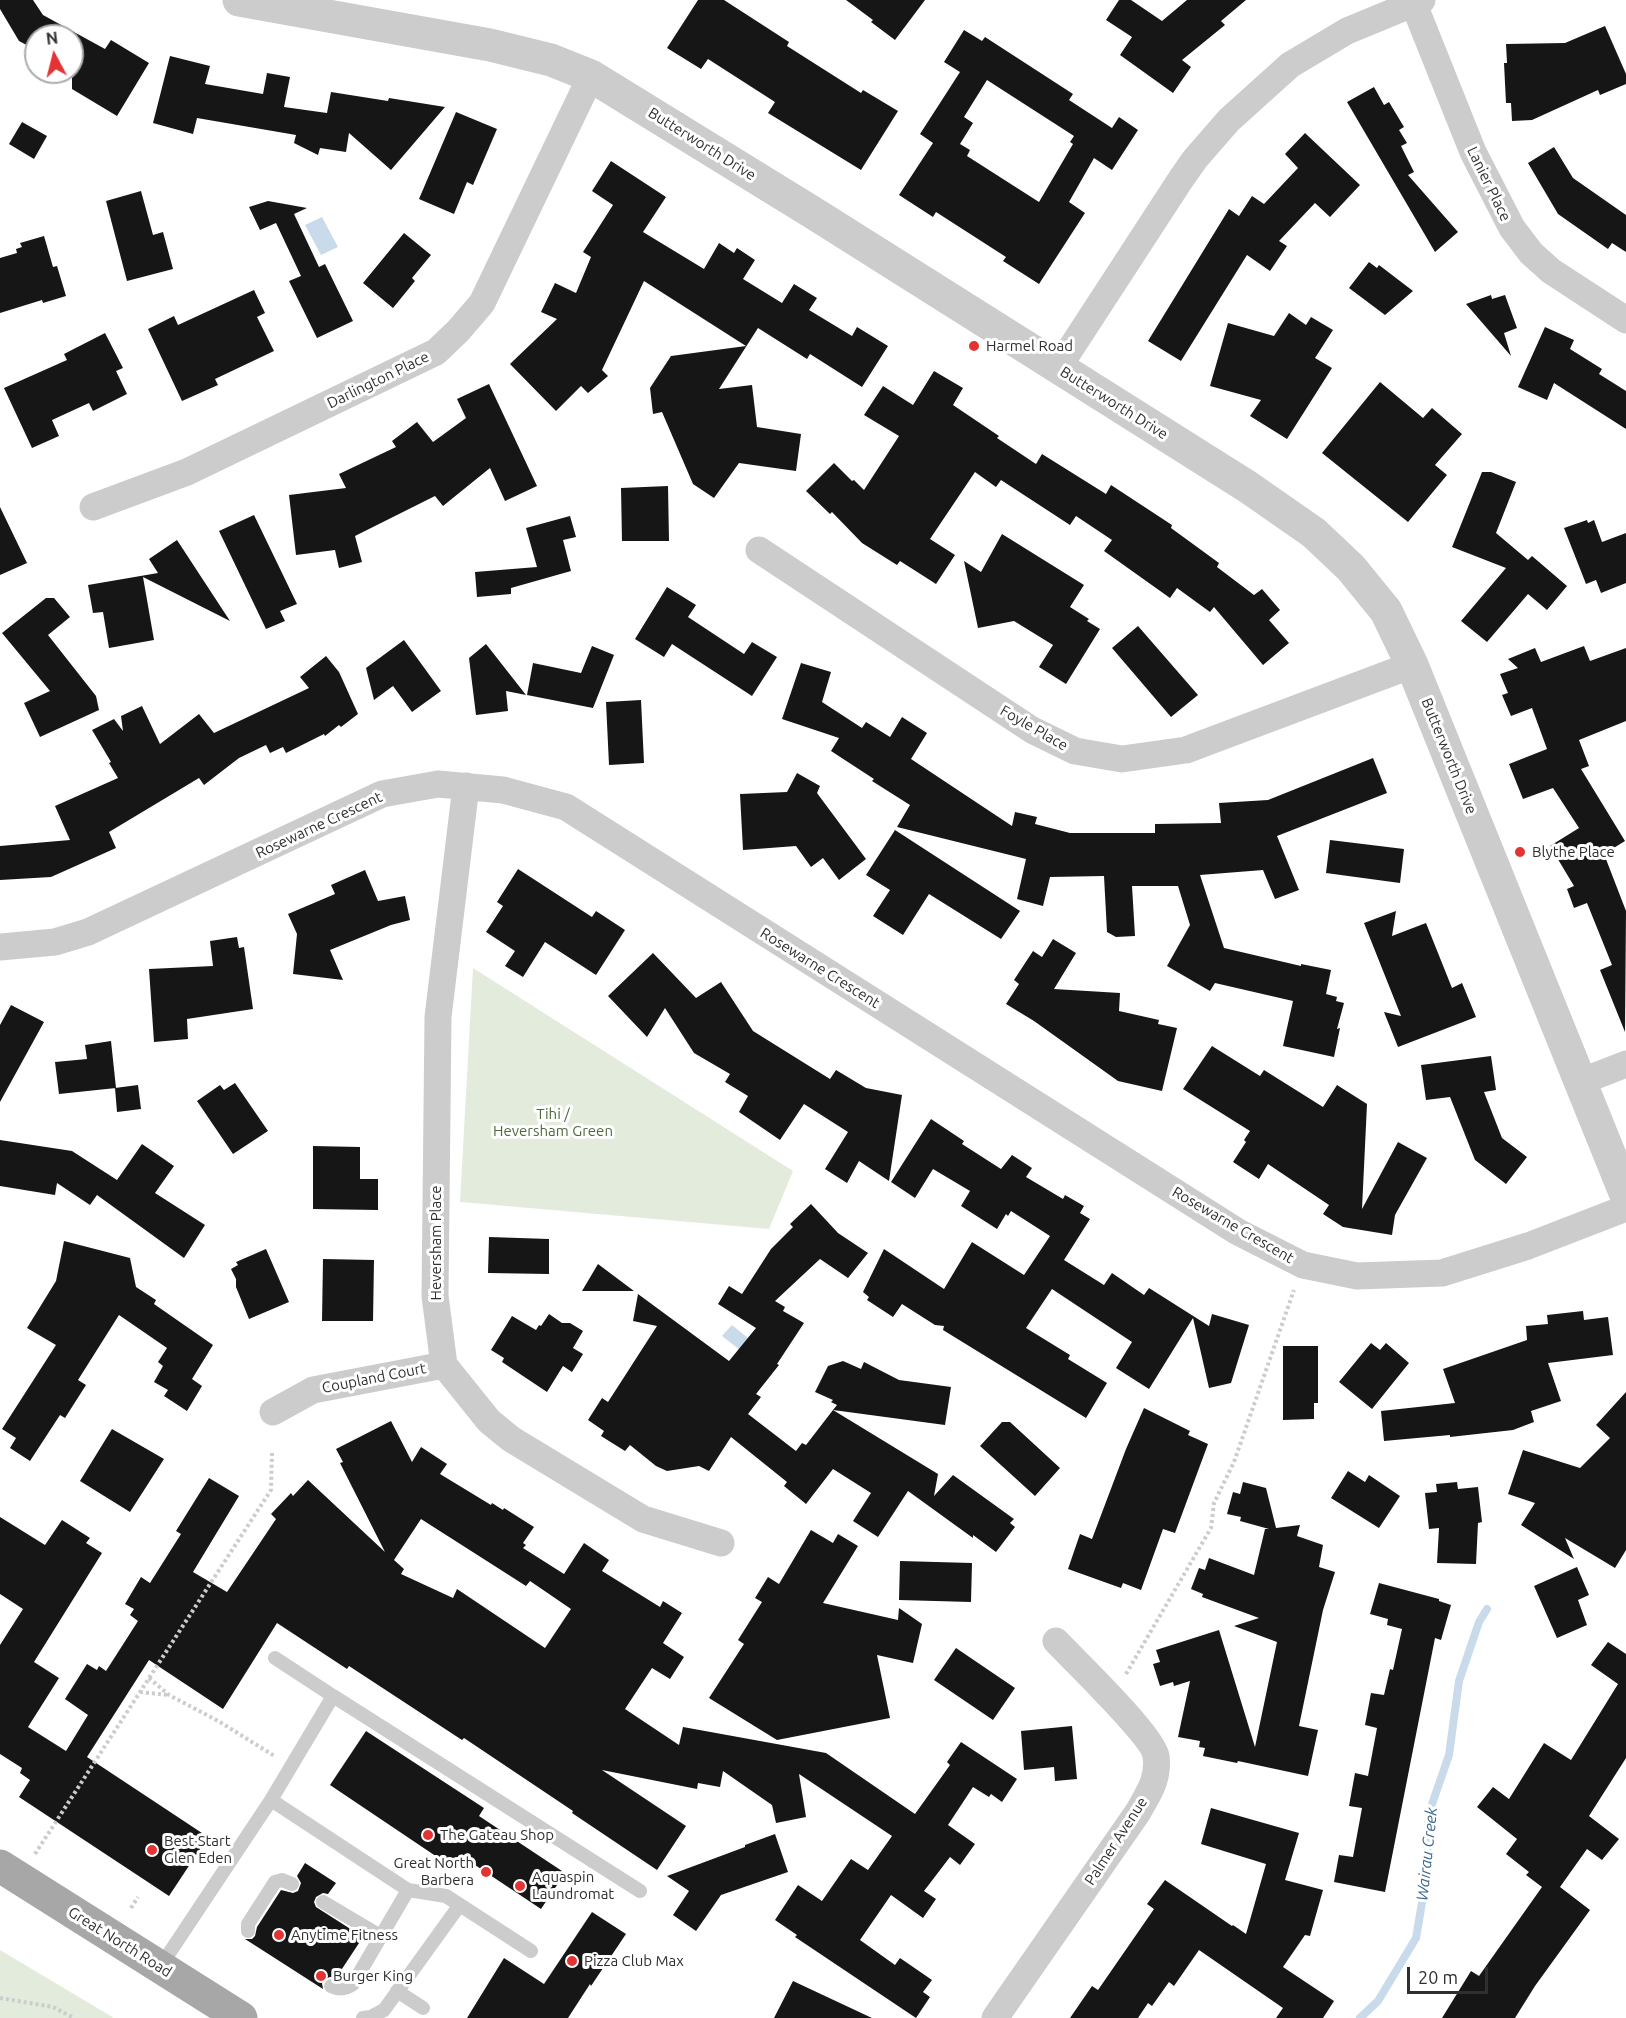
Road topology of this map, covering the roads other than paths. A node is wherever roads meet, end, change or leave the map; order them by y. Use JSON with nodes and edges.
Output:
{"nodes":[{"id":1,"x":239,"y":0,"type":"edge"},
{"id":2,"x":1418,"y":1,"type":"edge"},
{"id":3,"x":591,"y":76,"type":"junction"},
{"id":4,"x":1626,"y":320,"type":"edge"},
{"id":5,"x":1058,"y":368,"type":"junction"},
{"id":6,"x":93,"y":507,"type":"dead end"},
{"id":7,"x":759,"y":550,"type":"dead end"},
{"id":8,"x":1412,"y":665,"type":"junction"},
{"id":9,"x":466,"y":786,"type":"junction"},
{"id":10,"x":0,"y":947,"type":"edge"},
{"id":11,"x":1626,"y":1064,"type":"edge"},
{"id":12,"x":1580,"y":1082,"type":"junction"},
{"id":13,"x":1626,"y":1195,"type":"edge"},
{"id":14,"x":1626,"y":1208,"type":"edge"},
{"id":15,"x":444,"y":1365,"type":"junction"},
{"id":16,"x":273,"y":1412,"type":"dead end"},
{"id":17,"x":721,"y":1543,"type":"dead end"},
{"id":18,"x":1056,"y":1641,"type":"dead end"},
{"id":19,"x":275,"y":1658,"type":"dead end"},
{"id":20,"x":333,"y":1696,"type":"junction"},
{"id":21,"x":272,"y":1800,"type":"junction"},
{"id":22,"x":0,"y":1866,"type":"edge"},
{"id":23,"x":292,"y":1884,"type":"dead end"},
{"id":24,"x":408,"y":1890,"type":"junction"},
{"id":25,"x":640,"y":1891,"type":"dead end"},
{"id":26,"x":323,"y":1902,"type":"dead end"},
{"id":27,"x":459,"y":1906,"type":"junction"},
{"id":28,"x":248,"y":1931,"type":"dead end"},
{"id":29,"x":382,"y":1936,"type":"junction"},
{"id":30,"x":531,"y":1950,"type":"dead end"},
{"id":31,"x":160,"y":1967,"type":"junction"},
{"id":32,"x":331,"y":1986,"type":"dead end"},
{"id":33,"x":397,"y":1991,"type":"junction"},
{"id":34,"x":423,"y":2008,"type":"dead end"},
{"id":35,"x":240,"y":2018,"type":"edge"},
{"id":36,"x":363,"y":2018,"type":"edge"},
{"id":37,"x":995,"y":2018,"type":"edge"}],
"edges":[{"from":1,"to":3,"type":"street","name":"Butterworth Drive"},
{"from":2,"to":4,"type":"street","name":"Lanier Place"},
{"from":2,"to":5,"type":"street"},
{"from":3,"to":5,"type":"street","name":"Butterworth Drive"},
{"from":3,"to":6,"type":"street","name":"Darlington Place"},
{"from":5,"to":8,"type":"street","name":"Butterworth Drive"},
{"from":7,"to":8,"type":"street","name":"Foyle Place"},
{"from":8,"to":12,"type":"street","name":"Butterworth Drive"},
{"from":9,"to":10,"type":"street","name":"Rosewarne Crescent"},
{"from":9,"to":14,"type":"street","name":"Rosewarne Crescent"},
{"from":9,"to":15,"type":"street","name":"Heversham Place"},
{"from":11,"to":12,"type":"street"},
{"from":12,"to":13,"type":"street","name":"Butterworth Drive"},
{"from":15,"to":16,"type":"street","name":"Coupland Court"},
{"from":15,"to":17,"type":"street"},
{"from":18,"to":37,"type":"street","name":"Palmer Avenue"},
{"from":19,"to":20,"type":"lane"},
{"from":20,"to":21,"type":"lane"},
{"from":20,"to":25,"type":"lane"},
{"from":21,"to":24,"type":"lane"},
{"from":21,"to":31,"type":"lane"},
{"from":22,"to":31,"type":"main road","name":"Great North Road"},
{"from":23,"to":28,"type":"lane"},
{"from":24,"to":27,"type":"lane"},
{"from":24,"to":29,"type":"lane"},
{"from":26,"to":29,"type":"lane"},
{"from":27,"to":30,"type":"lane"},
{"from":27,"to":33,"type":"lane"},
{"from":29,"to":32,"type":"lane"},
{"from":31,"to":35,"type":"main road","name":"Great North Road"},
{"from":33,"to":34,"type":"lane"},
{"from":33,"to":36,"type":"lane"}]}
